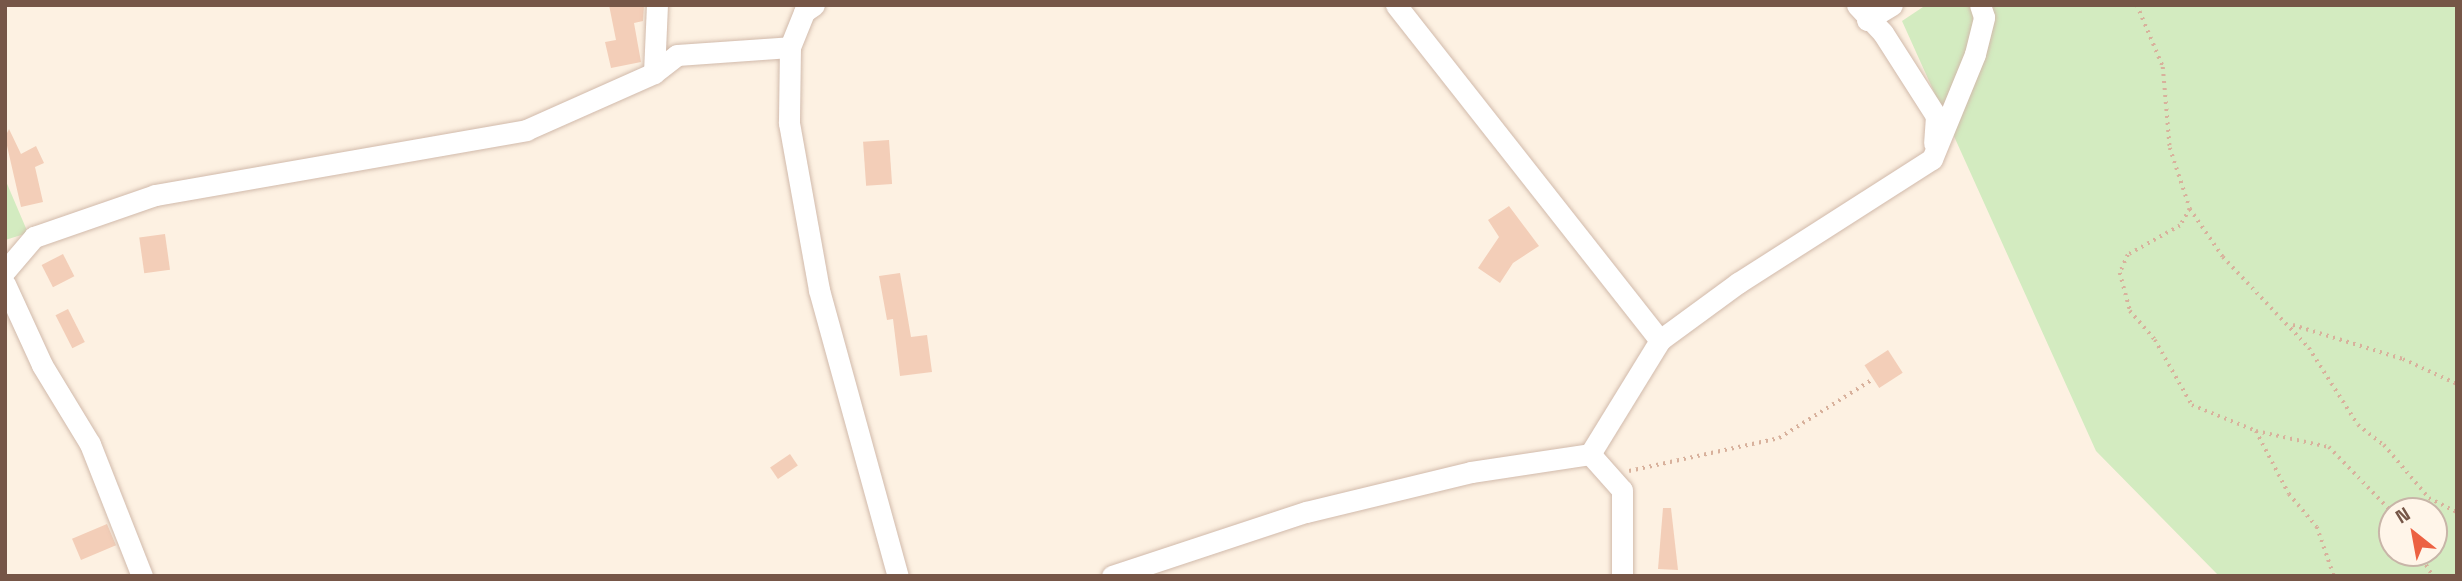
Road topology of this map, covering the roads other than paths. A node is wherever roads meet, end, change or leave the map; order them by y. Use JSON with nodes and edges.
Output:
{"nodes":[{"id":1,"x":657,"y":5,"type":"edge"},
{"id":2,"x":814,"y":5,"type":"edge"},
{"id":3,"x":1396,"y":5,"type":"edge"},
{"id":4,"x":1892,"y":5,"type":"edge"},
{"id":5,"x":1980,"y":5,"type":"edge"},
{"id":6,"x":1862,"y":13,"type":"edge"},
{"id":7,"x":790,"y":47,"type":"junction"},
{"id":8,"x":654,"y":73,"type":"junction"},
{"id":9,"x":1932,"y":159,"type":"junction"},
{"id":10,"x":5,"y":271,"type":"edge"},
{"id":11,"x":5,"y":284,"type":"edge"},
{"id":12,"x":1660,"y":340,"type":"junction"},
{"id":13,"x":1590,"y":454,"type":"junction"},
{"id":14,"x":142,"y":576,"type":"edge"},
{"id":15,"x":898,"y":576,"type":"edge"},
{"id":16,"x":1112,"y":576,"type":"edge"},
{"id":17,"x":1622,"y":576,"type":"edge"}],
"edges":[{"from":1,"to":8,"type":"street"},
{"from":2,"to":7,"type":"street"},
{"from":3,"to":12,"type":"street"},
{"from":4,"to":6,"type":"street"},
{"from":5,"to":9,"type":"street"},
{"from":6,"to":9,"type":"street"},
{"from":7,"to":8,"type":"street"},
{"from":7,"to":15,"type":"street"},
{"from":8,"to":10,"type":"street"},
{"from":9,"to":12,"type":"street"},
{"from":11,"to":14,"type":"street"},
{"from":12,"to":13,"type":"street"},
{"from":13,"to":16,"type":"street"},
{"from":13,"to":17,"type":"street"}]}
